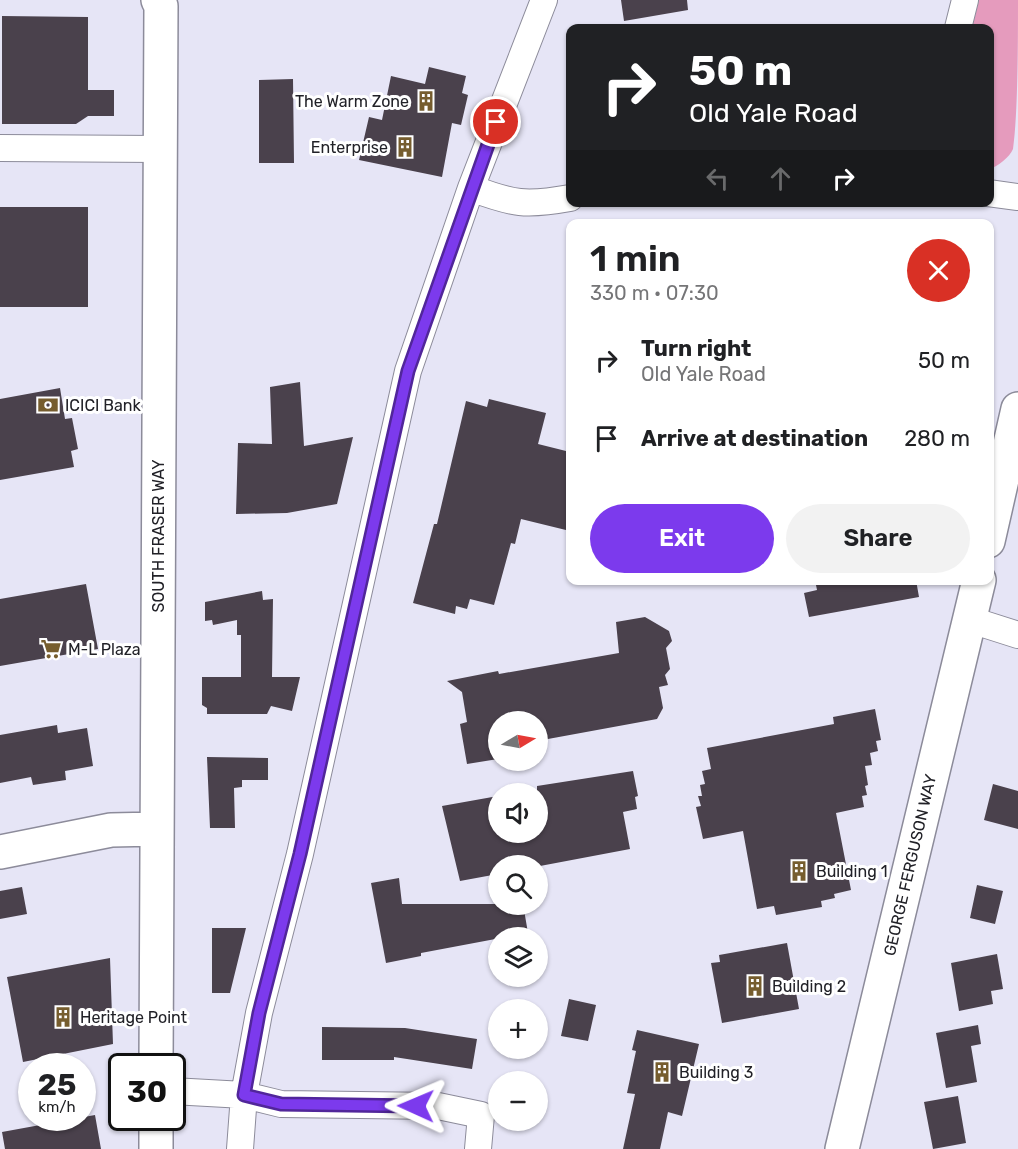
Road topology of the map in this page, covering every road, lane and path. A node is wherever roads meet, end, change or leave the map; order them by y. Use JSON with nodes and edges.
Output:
{"nodes":[{"id":1,"x":544,"y":0,"type":"edge"},
{"id":2,"x":964,"y":0,"type":"edge"},
{"id":3,"x":161,"y":2,"type":"edge"},
{"id":4,"x":959,"y":24,"type":"edge"},
{"id":5,"x":0,"y":148,"type":"edge"},
{"id":6,"x":160,"y":149,"type":"junction"},
{"id":7,"x":471,"y":188,"type":"junction"},
{"id":8,"x":994,"y":194,"type":"edge"},
{"id":9,"x":1018,"y":197,"type":"edge"},
{"id":10,"x":566,"y":199,"type":"edge"},
{"id":11,"x":1018,"y":409,"type":"edge"},
{"id":12,"x":994,"y":515,"type":"edge"},
{"id":13,"x":978,"y":585,"type":"edge"},
{"id":14,"x":971,"y":620,"type":"junction"},
{"id":15,"x":1018,"y":635,"type":"edge"},
{"id":16,"x":157,"y":829,"type":"junction"},
{"id":17,"x":0,"y":852,"type":"edge"},
{"id":18,"x":156,"y":1053,"type":"edge"},
{"id":19,"x":186,"y":1092,"type":"edge"},
{"id":20,"x":244,"y":1095,"type":"junction"},
{"id":21,"x":156,"y":1131,"type":"edge"},
{"id":22,"x":156,"y":1149,"type":"edge"},
{"id":23,"x":240,"y":1149,"type":"edge"},
{"id":24,"x":478,"y":1149,"type":"edge"},
{"id":25,"x":842,"y":1149,"type":"edge"}],
"edges":[{"from":1,"to":7,"type":"street"},
{"from":2,"to":4,"type":"street"},
{"from":3,"to":6,"type":"main road","name":"SOUTH FRASER WAY"},
{"from":5,"to":6,"type":"street"},
{"from":6,"to":16,"type":"main road","name":"SOUTH FRASER WAY"},
{"from":7,"to":10,"type":"street"},
{"from":7,"to":20,"type":"street"},
{"from":8,"to":9,"type":"street"},
{"from":11,"to":12,"type":"main road"},
{"from":13,"to":14,"type":"main road","name":"GEORGE FERGUSON WAY"},
{"from":14,"to":15,"type":"street"},
{"from":14,"to":25,"type":"main road","name":"GEORGE FERGUSON WAY"},
{"from":16,"to":17,"type":"main road"},
{"from":16,"to":18,"type":"main road","name":"SOUTH FRASER WAY"},
{"from":19,"to":20,"type":"street"},
{"from":20,"to":23,"type":"street"},
{"from":20,"to":24,"type":"street"},
{"from":21,"to":22,"type":"main road"}]}
